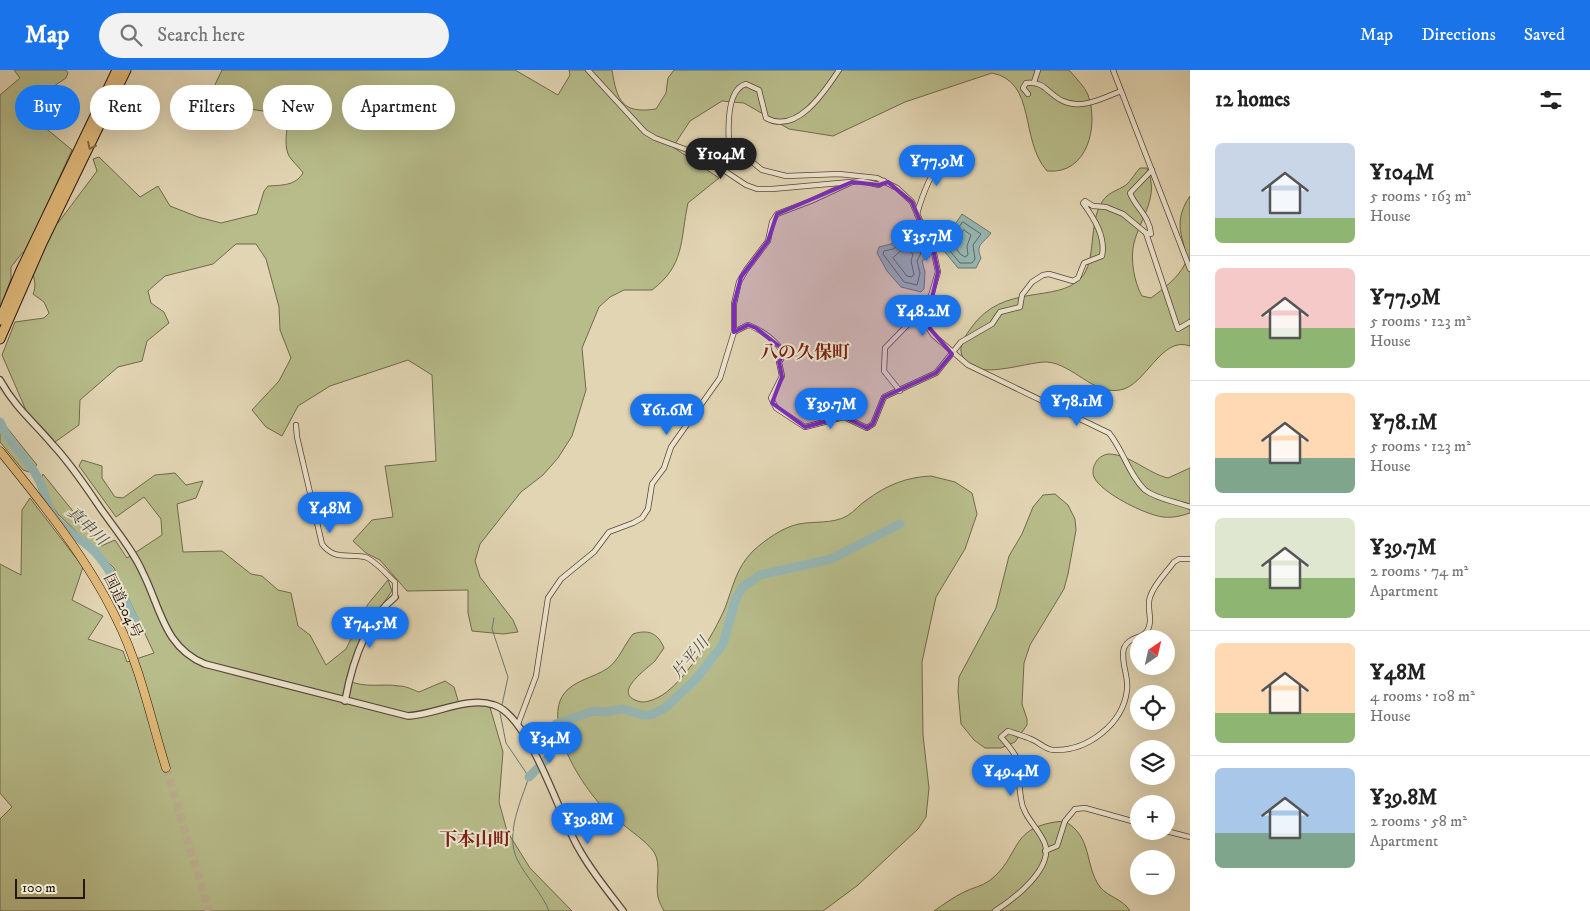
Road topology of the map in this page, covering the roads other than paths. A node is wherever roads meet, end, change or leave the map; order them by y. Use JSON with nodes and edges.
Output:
{"nodes":[{"id":1,"x":117,"y":70,"type":"edge"},
{"id":2,"x":126,"y":70,"type":"edge"},
{"id":3,"x":588,"y":70,"type":"edge"},
{"id":4,"x":839,"y":70,"type":"edge"},
{"id":5,"x":1038,"y":70,"type":"edge"},
{"id":6,"x":1113,"y":70,"type":"edge"},
{"id":7,"x":1034,"y":82,"type":"junction"},
{"id":8,"x":1121,"y":91,"type":"junction"},
{"id":9,"x":1028,"y":94,"type":"dead end"},
{"id":10,"x":945,"y":155,"type":"dead end"},
{"id":11,"x":1152,"y":170,"type":"junction"},
{"id":12,"x":884,"y":181,"type":"junction"},
{"id":13,"x":852,"y":182,"type":"junction"},
{"id":14,"x":917,"y":214,"type":"junction"},
{"id":15,"x":1146,"y":234,"type":"junction"},
{"id":16,"x":39,"y":241,"type":"junction"},
{"id":17,"x":1190,"y":269,"type":"edge"},
{"id":18,"x":927,"y":310,"type":"junction"},
{"id":19,"x":0,"y":320,"type":"edge"},
{"id":20,"x":1190,"y":322,"type":"edge"},
{"id":21,"x":734,"y":332,"type":"junction"},
{"id":22,"x":0,"y":339,"type":"edge"},
{"id":23,"x":952,"y":350,"type":"junction"},
{"id":24,"x":0,"y":380,"type":"edge"},
{"id":25,"x":900,"y":391,"type":"junction"},
{"id":26,"x":296,"y":425,"type":"dead end"},
{"id":27,"x":0,"y":451,"type":"edge"},
{"id":28,"x":1190,"y":507,"type":"edge"},
{"id":29,"x":1190,"y":560,"type":"edge"},
{"id":30,"x":395,"y":597,"type":"joint"},
{"id":31,"x":345,"y":701,"type":"junction"},
{"id":32,"x":518,"y":724,"type":"junction"},
{"id":33,"x":166,"y":768,"type":"tunnel mouth"},
{"id":34,"x":1130,"y":820,"type":"edge"},
{"id":35,"x":1175,"y":833,"type":"edge"},
{"id":36,"x":1190,"y":837,"type":"edge"},
{"id":37,"x":1045,"y":851,"type":"junction"},
{"id":38,"x":623,"y":911,"type":"edge"},
{"id":39,"x":995,"y":911,"type":"edge"}],
"edges":[{"from":1,"to":16,"type":"highway"},
{"from":2,"to":16,"type":"highway","one_way":true},
{"from":3,"to":13,"type":"street"},
{"from":4,"to":12,"type":"street"},
{"from":5,"to":7,"type":"street"},
{"from":6,"to":8,"type":"street"},
{"from":7,"to":8,"type":"street"},
{"from":7,"to":9,"type":"street"},
{"from":8,"to":11,"type":"street"},
{"from":10,"to":14,"type":"street"},
{"from":11,"to":15,"type":"street"},
{"from":11,"to":17,"type":"street"},
{"from":12,"to":13,"type":"street"},
{"from":12,"to":14,"type":"street"},
{"from":13,"to":21,"type":"street"},
{"from":14,"to":18,"type":"street"},
{"from":15,"to":20,"type":"street"},
{"from":15,"to":23,"type":"street"},
{"from":16,"to":19,"type":"highway"},
{"from":16,"to":22,"type":"highway"},
{"from":18,"to":23,"type":"street"},
{"from":18,"to":25,"type":"street"},
{"from":21,"to":25,"type":"street"},
{"from":21,"to":32,"type":"street"},
{"from":23,"to":25,"type":"street"},
{"from":23,"to":28,"type":"street"},
{"from":24,"to":31,"type":"street"},
{"from":26,"to":30,"type":"street"},
{"from":27,"to":33,"type":"highway","name":"国道204号"},
{"from":29,"to":37,"type":"street"},
{"from":30,"to":31,"type":"street"},
{"from":31,"to":32,"type":"street"},
{"from":32,"to":38,"type":"street"},
{"from":34,"to":37,"type":"street"},
{"from":35,"to":36,"type":"street"},
{"from":37,"to":39,"type":"street"}]}
